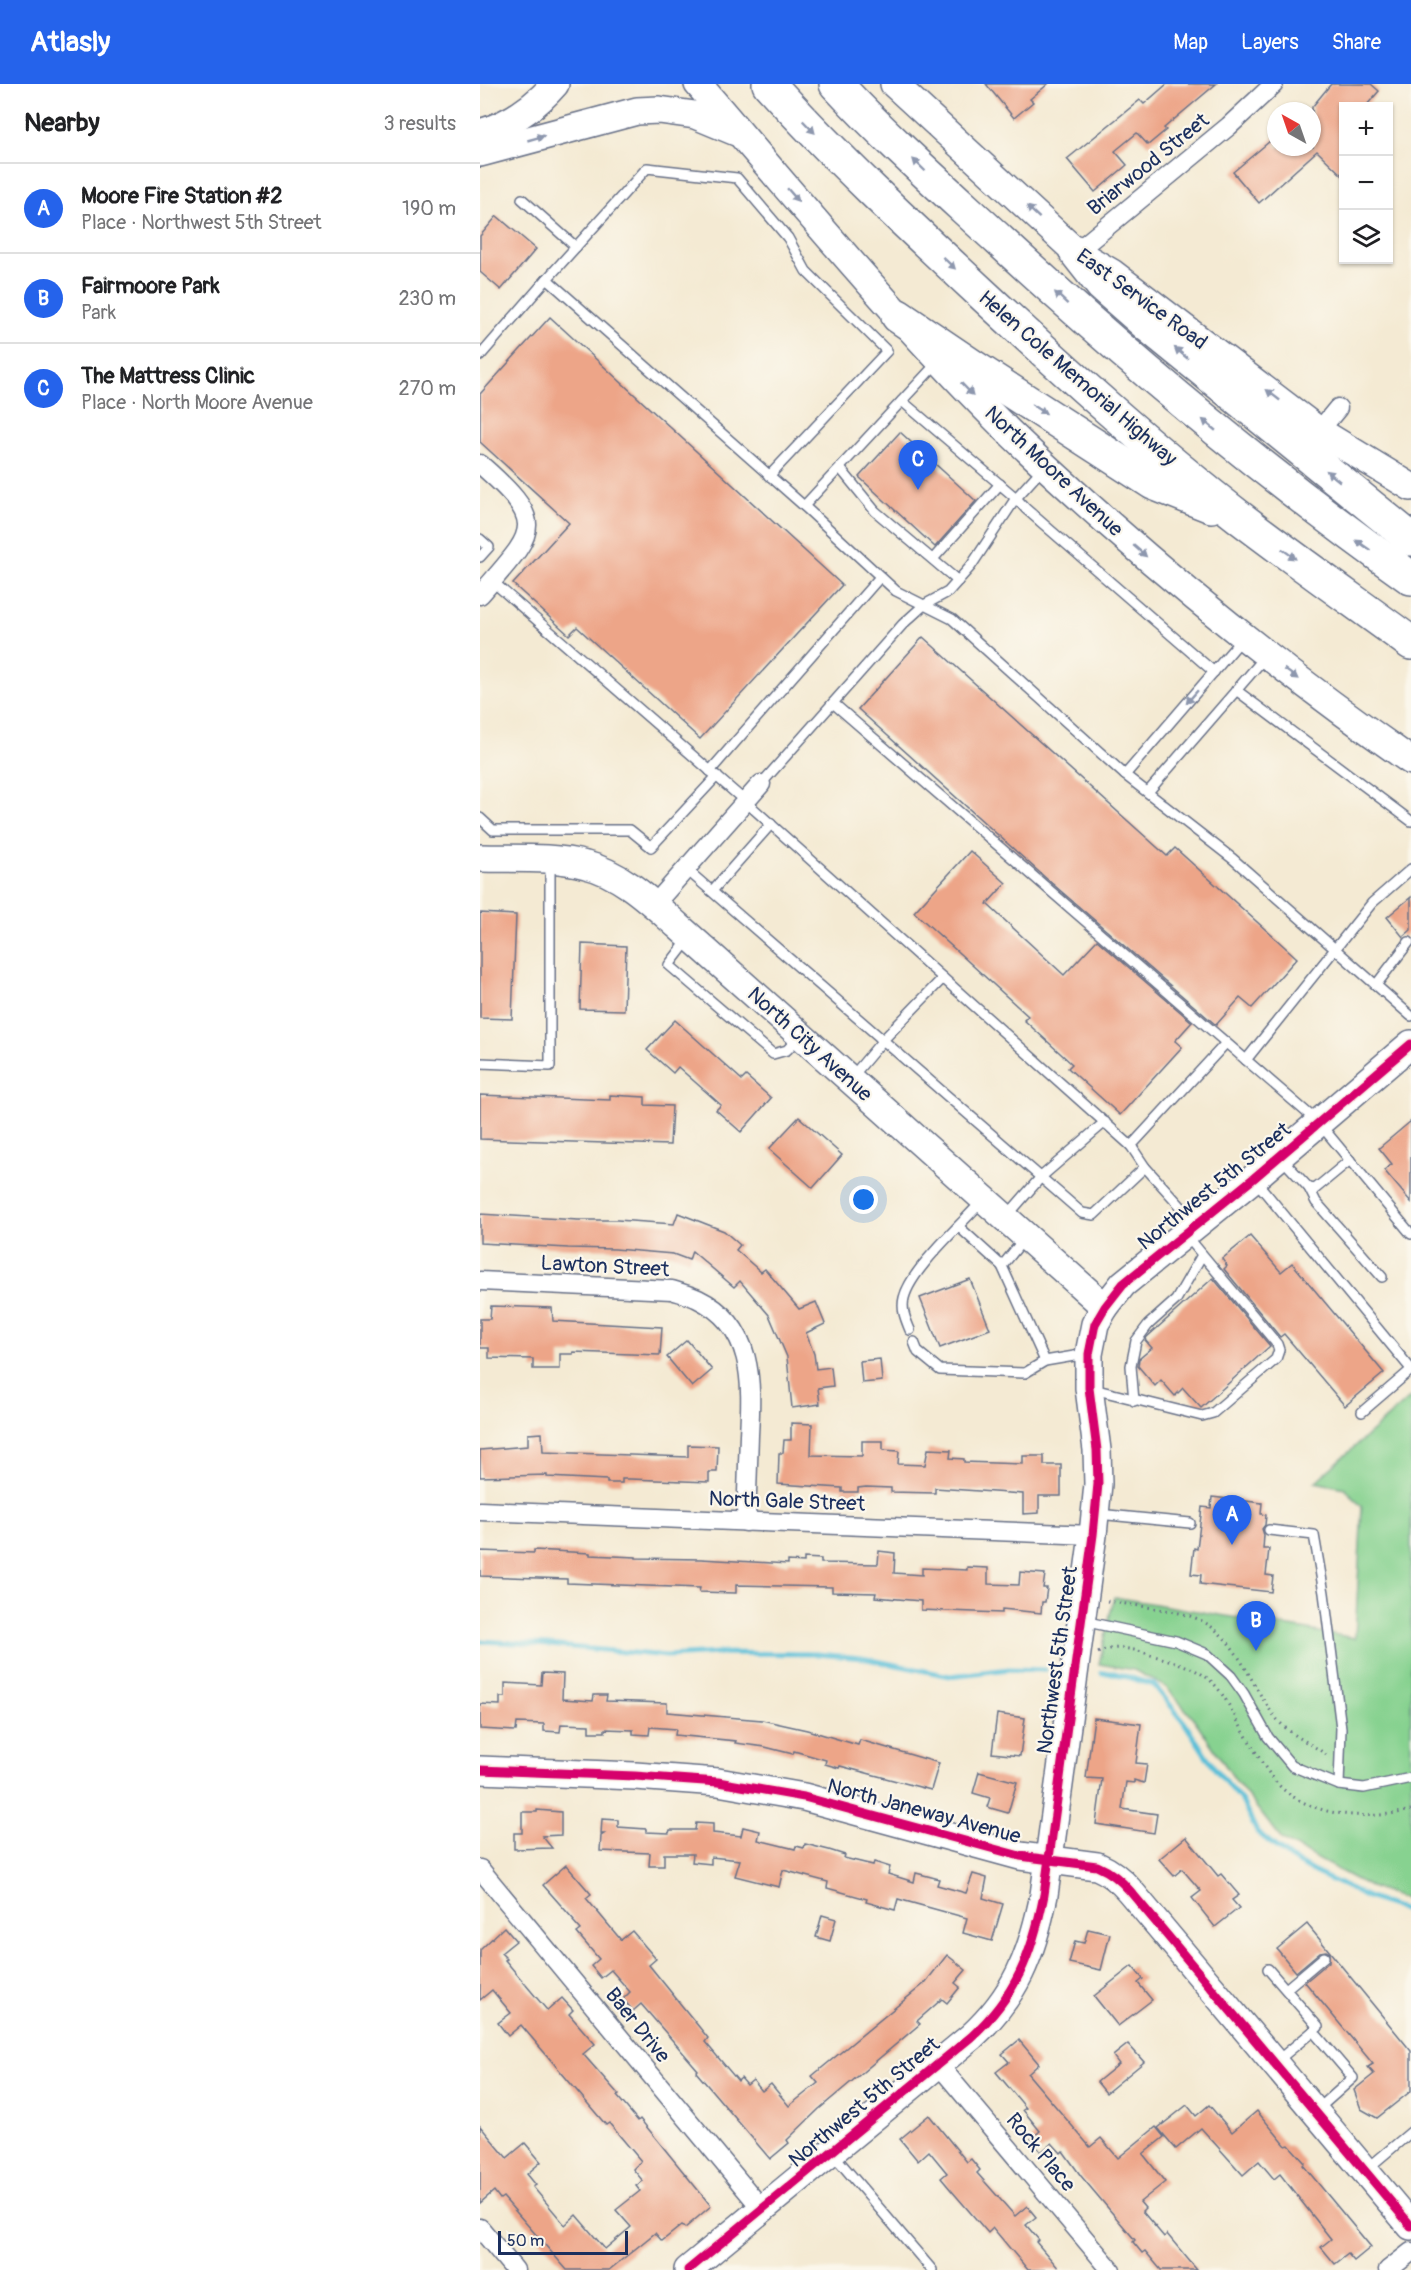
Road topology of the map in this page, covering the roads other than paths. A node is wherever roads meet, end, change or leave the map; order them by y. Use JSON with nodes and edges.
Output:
{"nodes":[{"id":1,"x":555,"y":84,"type":"edge"},
{"id":2,"x":698,"y":84,"type":"edge"},
{"id":3,"x":769,"y":84,"type":"edge"},
{"id":4,"x":836,"y":84,"type":"edge"},
{"id":5,"x":1274,"y":84,"type":"edge"},
{"id":6,"x":908,"y":88,"type":"edge"},
{"id":7,"x":480,"y":133,"type":"edge"},
{"id":8,"x":741,"y":134,"type":"junction"},
{"id":9,"x":480,"y":153,"type":"edge"},
{"id":10,"x":522,"y":199,"type":"dead end"},
{"id":11,"x":576,"y":247,"type":"junction"},
{"id":12,"x":1076,"y":252,"type":"junction"},
{"id":13,"x":547,"y":279,"type":"junction"},
{"id":14,"x":898,"y":316,"type":"junction"},
{"id":15,"x":480,"y":356,"type":"edge"},
{"id":16,"x":940,"y":360,"type":"junction"},
{"id":17,"x":902,"y":401,"type":"junction"},
{"id":18,"x":1338,"y":408,"type":"dead end"},
{"id":19,"x":1319,"y":431,"type":"junction"},
{"id":20,"x":480,"y":464,"type":"edge"},
{"id":21,"x":1045,"y":466,"type":"junction"},
{"id":22,"x":840,"y":468,"type":"junction"},
{"id":23,"x":769,"y":476,"type":"junction"},
{"id":24,"x":1000,"y":484,"type":"junction"},
{"id":25,"x":1411,"y":487,"type":"edge"},
{"id":26,"x":1016,"y":498,"type":"junction"},
{"id":27,"x":804,"y":506,"type":"junction"},
{"id":28,"x":1242,"y":519,"type":"junction"},
{"id":29,"x":480,"y":539,"type":"edge"},
{"id":30,"x":1411,"y":539,"type":"edge"},
{"id":31,"x":480,"y":557,"type":"edge"},
{"id":32,"x":933,"y":560,"type":"junction"},
{"id":33,"x":880,"y":577,"type":"junction"},
{"id":34,"x":1411,"y":578,"type":"edge"},
{"id":35,"x":958,"y":581,"type":"junction"},
{"id":36,"x":486,"y":588,"type":"edge"},
{"id":37,"x":924,"y":605,"type":"junction"},
{"id":38,"x":1244,"y":637,"type":"junction"},
{"id":39,"x":1411,"y":643,"type":"edge"},
{"id":40,"x":1266,"y":655,"type":"junction"},
{"id":41,"x":1214,"y":672,"type":"junction"},
{"id":42,"x":1236,"y":690,"type":"junction"},
{"id":43,"x":832,"y":703,"type":"junction"},
{"id":44,"x":1411,"y":761,"type":"edge"},
{"id":45,"x":713,"y":773,"type":"junction"},
{"id":46,"x":1125,"y":775,"type":"junction"},
{"id":47,"x":761,"y":784,"type":"joint"},
{"id":48,"x":1148,"y":792,"type":"junction"},
{"id":49,"x":746,"y":802,"type":"junction"},
{"id":50,"x":480,"y":818,"type":"edge"},
{"id":51,"x":1411,"y":821,"type":"edge"},
{"id":52,"x":771,"y":825,"type":"junction"},
{"id":53,"x":480,"y":858,"type":"edge"},
{"id":54,"x":550,"y":860,"type":"junction"},
{"id":55,"x":686,"y":869,"type":"junction"},
{"id":56,"x":1411,"y":869,"type":"edge"},
{"id":57,"x":712,"y":891,"type":"junction"},
{"id":58,"x":654,"y":905,"type":"junction"},
{"id":59,"x":1410,"y":943,"type":"edge"},
{"id":60,"x":1336,"y":950,"type":"junction"},
{"id":61,"x":943,"y":978,"type":"junction"},
{"id":62,"x":1376,"y":985,"type":"junction"},
{"id":63,"x":1411,"y":1016,"type":"edge"},
{"id":64,"x":883,"y":1040,"type":"junction"},
{"id":65,"x":1226,"y":1043,"type":"junction"},
{"id":66,"x":1411,"y":1044,"type":"edge"},
{"id":67,"x":1246,"y":1060,"type":"junction"},
{"id":68,"x":480,"y":1063,"type":"edge"},
{"id":69,"x":849,"y":1079,"type":"junction"},
{"id":70,"x":1105,"y":1122,"type":"junction"},
{"id":71,"x":1318,"y":1122,"type":"junction"},
{"id":72,"x":1131,"y":1146,"type":"junction"},
{"id":73,"x":1279,"y":1156,"type":"junction"},
{"id":74,"x":1350,"y":1160,"type":"junction"},
{"id":75,"x":1145,"y":1167,"type":"junction"},
{"id":76,"x":1041,"y":1177,"type":"junction"},
{"id":77,"x":1254,"y":1178,"type":"junction"},
{"id":78,"x":1310,"y":1188,"type":"junction"},
{"id":79,"x":984,"y":1198,"type":"junction"},
{"id":80,"x":1005,"y":1218,"type":"junction"},
{"id":81,"x":958,"y":1227,"type":"junction"},
{"id":82,"x":1191,"y":1229,"type":"junction"},
{"id":83,"x":1411,"y":1234,"type":"edge"},
{"id":84,"x":1026,"y":1236,"type":"junction"},
{"id":85,"x":1202,"y":1255,"type":"junction"},
{"id":86,"x":1002,"y":1266,"type":"junction"},
{"id":87,"x":1382,"y":1277,"type":"dead end"},
{"id":88,"x":480,"y":1281,"type":"edge"},
{"id":89,"x":1105,"y":1307,"type":"junction"},
{"id":90,"x":910,"y":1330,"type":"dead end"},
{"id":91,"x":914,"y":1342,"type":"dead end"},
{"id":92,"x":1089,"y":1354,"type":"junction"},
{"id":93,"x":1045,"y":1361,"type":"junction"},
{"id":94,"x":1411,"y":1369,"type":"edge"},
{"id":95,"x":1089,"y":1388,"type":"junction"},
{"id":96,"x":1134,"y":1401,"type":"junction"},
{"id":97,"x":1362,"y":1412,"type":"dead end"},
{"id":98,"x":480,"y":1511,"type":"edge"},
{"id":99,"x":746,"y":1522,"type":"junction"},
{"id":100,"x":1190,"y":1523,"type":"dead end"},
{"id":101,"x":1094,"y":1524,"type":"junction"},
{"id":102,"x":1269,"y":1530,"type":"dead end"},
{"id":103,"x":1081,"y":1620,"type":"junction"},
{"id":104,"x":480,"y":1770,"type":"edge"},
{"id":105,"x":1411,"y":1778,"type":"edge"},
{"id":106,"x":1339,"y":1785,"type":"junction"},
{"id":107,"x":1048,"y":1860,"type":"junction"},
{"id":108,"x":480,"y":1869,"type":"edge"},
{"id":109,"x":1324,"y":1957,"type":"dead end"},
{"id":110,"x":1268,"y":1969,"type":"dead end"},
{"id":111,"x":1286,"y":1989,"type":"junction"},
{"id":112,"x":1312,"y":2031,"type":"junction"},
{"id":113,"x":1275,"y":2063,"type":"junction"},
{"id":114,"x":938,"y":2064,"type":"junction"},
{"id":115,"x":1315,"y":2111,"type":"junction"},
{"id":116,"x":1411,"y":2132,"type":"edge"},
{"id":117,"x":831,"y":2152,"type":"junction"},
{"id":118,"x":1365,"y":2171,"type":"junction"},
{"id":119,"x":762,"y":2209,"type":"junction"},
{"id":120,"x":1411,"y":2226,"type":"edge"},
{"id":121,"x":480,"y":2228,"type":"edge"},
{"id":122,"x":1411,"y":2252,"type":"edge"},
{"id":123,"x":515,"y":2270,"type":"edge"},
{"id":124,"x":688,"y":2270,"type":"edge"},
{"id":125,"x":932,"y":2270,"type":"edge"},
{"id":126,"x":1111,"y":2270,"type":"edge"},
{"id":127,"x":1388,"y":2270,"type":"edge"}],
"edges":[{"from":1,"to":7,"type":"street"},
{"from":2,"to":8,"type":"street","name":"North Moore Avenue"},
{"from":3,"to":28,"type":"highway","name":"Helen Cole Memorial Highway","one_way":true},
{"from":34,"to":4,"type":"highway","one_way":true},
{"from":5,"to":12,"type":"street","name":"Briarwood Street"},
{"from":12,"to":6,"type":"street","name":"East Service Road","one_way":true},
{"from":9,"to":8,"type":"street","one_way":true},
{"from":8,"to":14,"type":"street","name":"North Moore Avenue","one_way":true},
{"from":10,"to":11,"type":"lane"},
{"from":11,"to":13,"type":"lane"},
{"from":11,"to":23,"type":"lane"},
{"from":19,"to":12,"type":"street","name":"East Service Road","one_way":true},
{"from":30,"to":12,"type":"highway","one_way":true},
{"from":13,"to":15,"type":"lane"},
{"from":13,"to":23,"type":"lane"},
{"from":14,"to":16,"type":"street","name":"North Moore Avenue"},
{"from":14,"to":28,"type":"highway","one_way":true},
{"from":16,"to":17,"type":"lane"},
{"from":16,"to":21,"type":"street","name":"North Moore Avenue","one_way":true},
{"from":17,"to":22,"type":"lane"},
{"from":17,"to":24,"type":"lane"},
{"from":18,"to":19,"type":"street"},
{"from":19,"to":25,"type":"street","name":"East Service Road"},
{"from":20,"to":36,"type":"street"},
{"from":21,"to":26,"type":"lane"},
{"from":21,"to":38,"type":"street","name":"North Moore Avenue","one_way":true},
{"from":22,"to":27,"type":"lane"},
{"from":22,"to":32,"type":"lane"},
{"from":23,"to":27,"type":"lane"},
{"from":24,"to":26,"type":"lane"},
{"from":24,"to":32,"type":"lane"},
{"from":26,"to":35,"type":"lane"},
{"from":26,"to":41,"type":"lane"},
{"from":27,"to":33,"type":"lane"},
{"from":28,"to":39,"type":"highway","name":"Helen Cole Memorial Highway","one_way":true},
{"from":29,"to":31,"type":"lane"},
{"from":32,"to":35,"type":"lane"},
{"from":33,"to":37,"type":"lane"},
{"from":33,"to":45,"type":"lane"},
{"from":35,"to":37,"type":"lane"},
{"from":36,"to":45,"type":"lane"},
{"from":37,"to":43,"type":"lane"},
{"from":37,"to":46,"type":"lane"},
{"from":38,"to":40,"type":"street","name":"North Moore Avenue"},
{"from":38,"to":41,"type":"lane"},
{"from":40,"to":42,"type":"lane"},
{"from":40,"to":44,"type":"street","name":"North Moore Avenue","one_way":true},
{"from":41,"to":46,"type":"lane","one_way":true},
{"from":42,"to":48,"type":"lane"},
{"from":42,"to":51,"type":"lane"},
{"from":43,"to":47,"type":"lane"},
{"from":43,"to":65,"type":"lane"},
{"from":45,"to":49,"type":"lane"},
{"from":45,"to":50,"type":"lane"},
{"from":46,"to":48,"type":"lane"},
{"from":47,"to":49,"type":"street"},
{"from":48,"to":60,"type":"lane"},
{"from":49,"to":52,"type":"lane"},
{"from":49,"to":55,"type":"street"},
{"from":52,"to":57,"type":"lane"},
{"from":52,"to":61,"type":"lane"},
{"from":53,"to":54,"type":"street","name":"North City Avenue"},
{"from":54,"to":58,"type":"street","name":"North City Avenue"},
{"from":54,"to":68,"type":"lane"},
{"from":55,"to":57,"type":"lane"},
{"from":55,"to":58,"type":"street"},
{"from":56,"to":60,"type":"lane"},
{"from":57,"to":64,"type":"lane"},
{"from":58,"to":69,"type":"street","name":"North City Avenue"},
{"from":59,"to":62,"type":"lane"},
{"from":60,"to":62,"type":"lane"},
{"from":60,"to":67,"type":"lane"},
{"from":61,"to":64,"type":"lane"},
{"from":61,"to":70,"type":"lane"},
{"from":62,"to":63,"type":"lane"},
{"from":64,"to":69,"type":"lane"},
{"from":64,"to":76,"type":"lane"},
{"from":65,"to":67,"type":"lane"},
{"from":65,"to":72,"type":"lane"},
{"from":66,"to":71,"type":"street","name":"Northwest 5th Street"},
{"from":67,"to":71,"type":"lane"},
{"from":69,"to":79,"type":"street","name":"North City Avenue"},
{"from":70,"to":72,"type":"lane"},
{"from":70,"to":76,"type":"lane"},
{"from":71,"to":73,"type":"street","name":"Northwest 5th Street"},
{"from":71,"to":74,"type":"lane"},
{"from":72,"to":75,"type":"lane"},
{"from":73,"to":77,"type":"street","name":"Northwest 5th Street"},
{"from":73,"to":78,"type":"lane"},
{"from":74,"to":78,"type":"lane"},
{"from":74,"to":83,"type":"lane"},
{"from":75,"to":76,"type":"lane"},
{"from":75,"to":82,"type":"lane"},
{"from":76,"to":80,"type":"lane"},
{"from":77,"to":82,"type":"street","name":"Northwest 5th Street"},
{"from":77,"to":94,"type":"lane"},
{"from":78,"to":87,"type":"lane"},
{"from":79,"to":80,"type":"street","name":"North City Avenue"},
{"from":79,"to":81,"type":"lane"},
{"from":80,"to":84,"type":"street","name":"North City Avenue"},
{"from":81,"to":86,"type":"lane"},
{"from":81,"to":90,"type":"lane"},
{"from":82,"to":85,"type":"lane"},
{"from":82,"to":89,"type":"street","name":"Northwest 5th Street"},
{"from":84,"to":86,"type":"lane"},
{"from":84,"to":89,"type":"street","name":"North City Avenue"},
{"from":85,"to":96,"type":"lane"},
{"from":85,"to":96,"type":"lane"},
{"from":86,"to":93,"type":"lane"},
{"from":88,"to":99,"type":"street","name":"Lawton Street"},
{"from":89,"to":92,"type":"street","name":"Northwest 5th Street"},
{"from":91,"to":93,"type":"lane"},
{"from":92,"to":93,"type":"lane"},
{"from":92,"to":95,"type":"street","name":"Northwest 5th Street"},
{"from":94,"to":97,"type":"lane"},
{"from":95,"to":96,"type":"lane"},
{"from":95,"to":101,"type":"street","name":"Northwest 5th Street"},
{"from":98,"to":99,"type":"street","name":"North Gale Street"},
{"from":99,"to":101,"type":"street","name":"North Gale Street"},
{"from":100,"to":101,"type":"lane"},
{"from":101,"to":103,"type":"street","name":"Northwest 5th Street"},
{"from":102,"to":106,"type":"lane"},
{"from":103,"to":106,"type":"lane"},
{"from":103,"to":107,"type":"street","name":"Northwest 5th Street"},
{"from":104,"to":107,"type":"street","name":"North Janeway Avenue"},
{"from":105,"to":106,"type":"lane"},
{"from":107,"to":113,"type":"street","name":"North Janeway Avenue"},
{"from":107,"to":114,"type":"street","name":"Northwest 5th Street"},
{"from":108,"to":119,"type":"street","name":"Baer Drive"},
{"from":109,"to":111,"type":"lane"},
{"from":110,"to":111,"type":"lane"},
{"from":111,"to":112,"type":"lane"},
{"from":112,"to":113,"type":"lane"},
{"from":112,"to":115,"type":"lane"},
{"from":113,"to":115,"type":"street","name":"North Janeway Avenue"},
{"from":114,"to":117,"type":"street","name":"Northwest 5th Street"},
{"from":114,"to":126,"type":"street","name":"Rock Place"},
{"from":115,"to":118,"type":"street","name":"North Janeway Avenue"},
{"from":116,"to":118,"type":"lane"},
{"from":117,"to":119,"type":"street","name":"Northwest 5th Street"},
{"from":117,"to":125,"type":"lane"},
{"from":118,"to":120,"type":"street","name":"North Janeway Avenue"},
{"from":119,"to":124,"type":"street","name":"Northwest 5th Street"},
{"from":121,"to":123,"type":"street"},
{"from":122,"to":127,"type":"street"}]}
